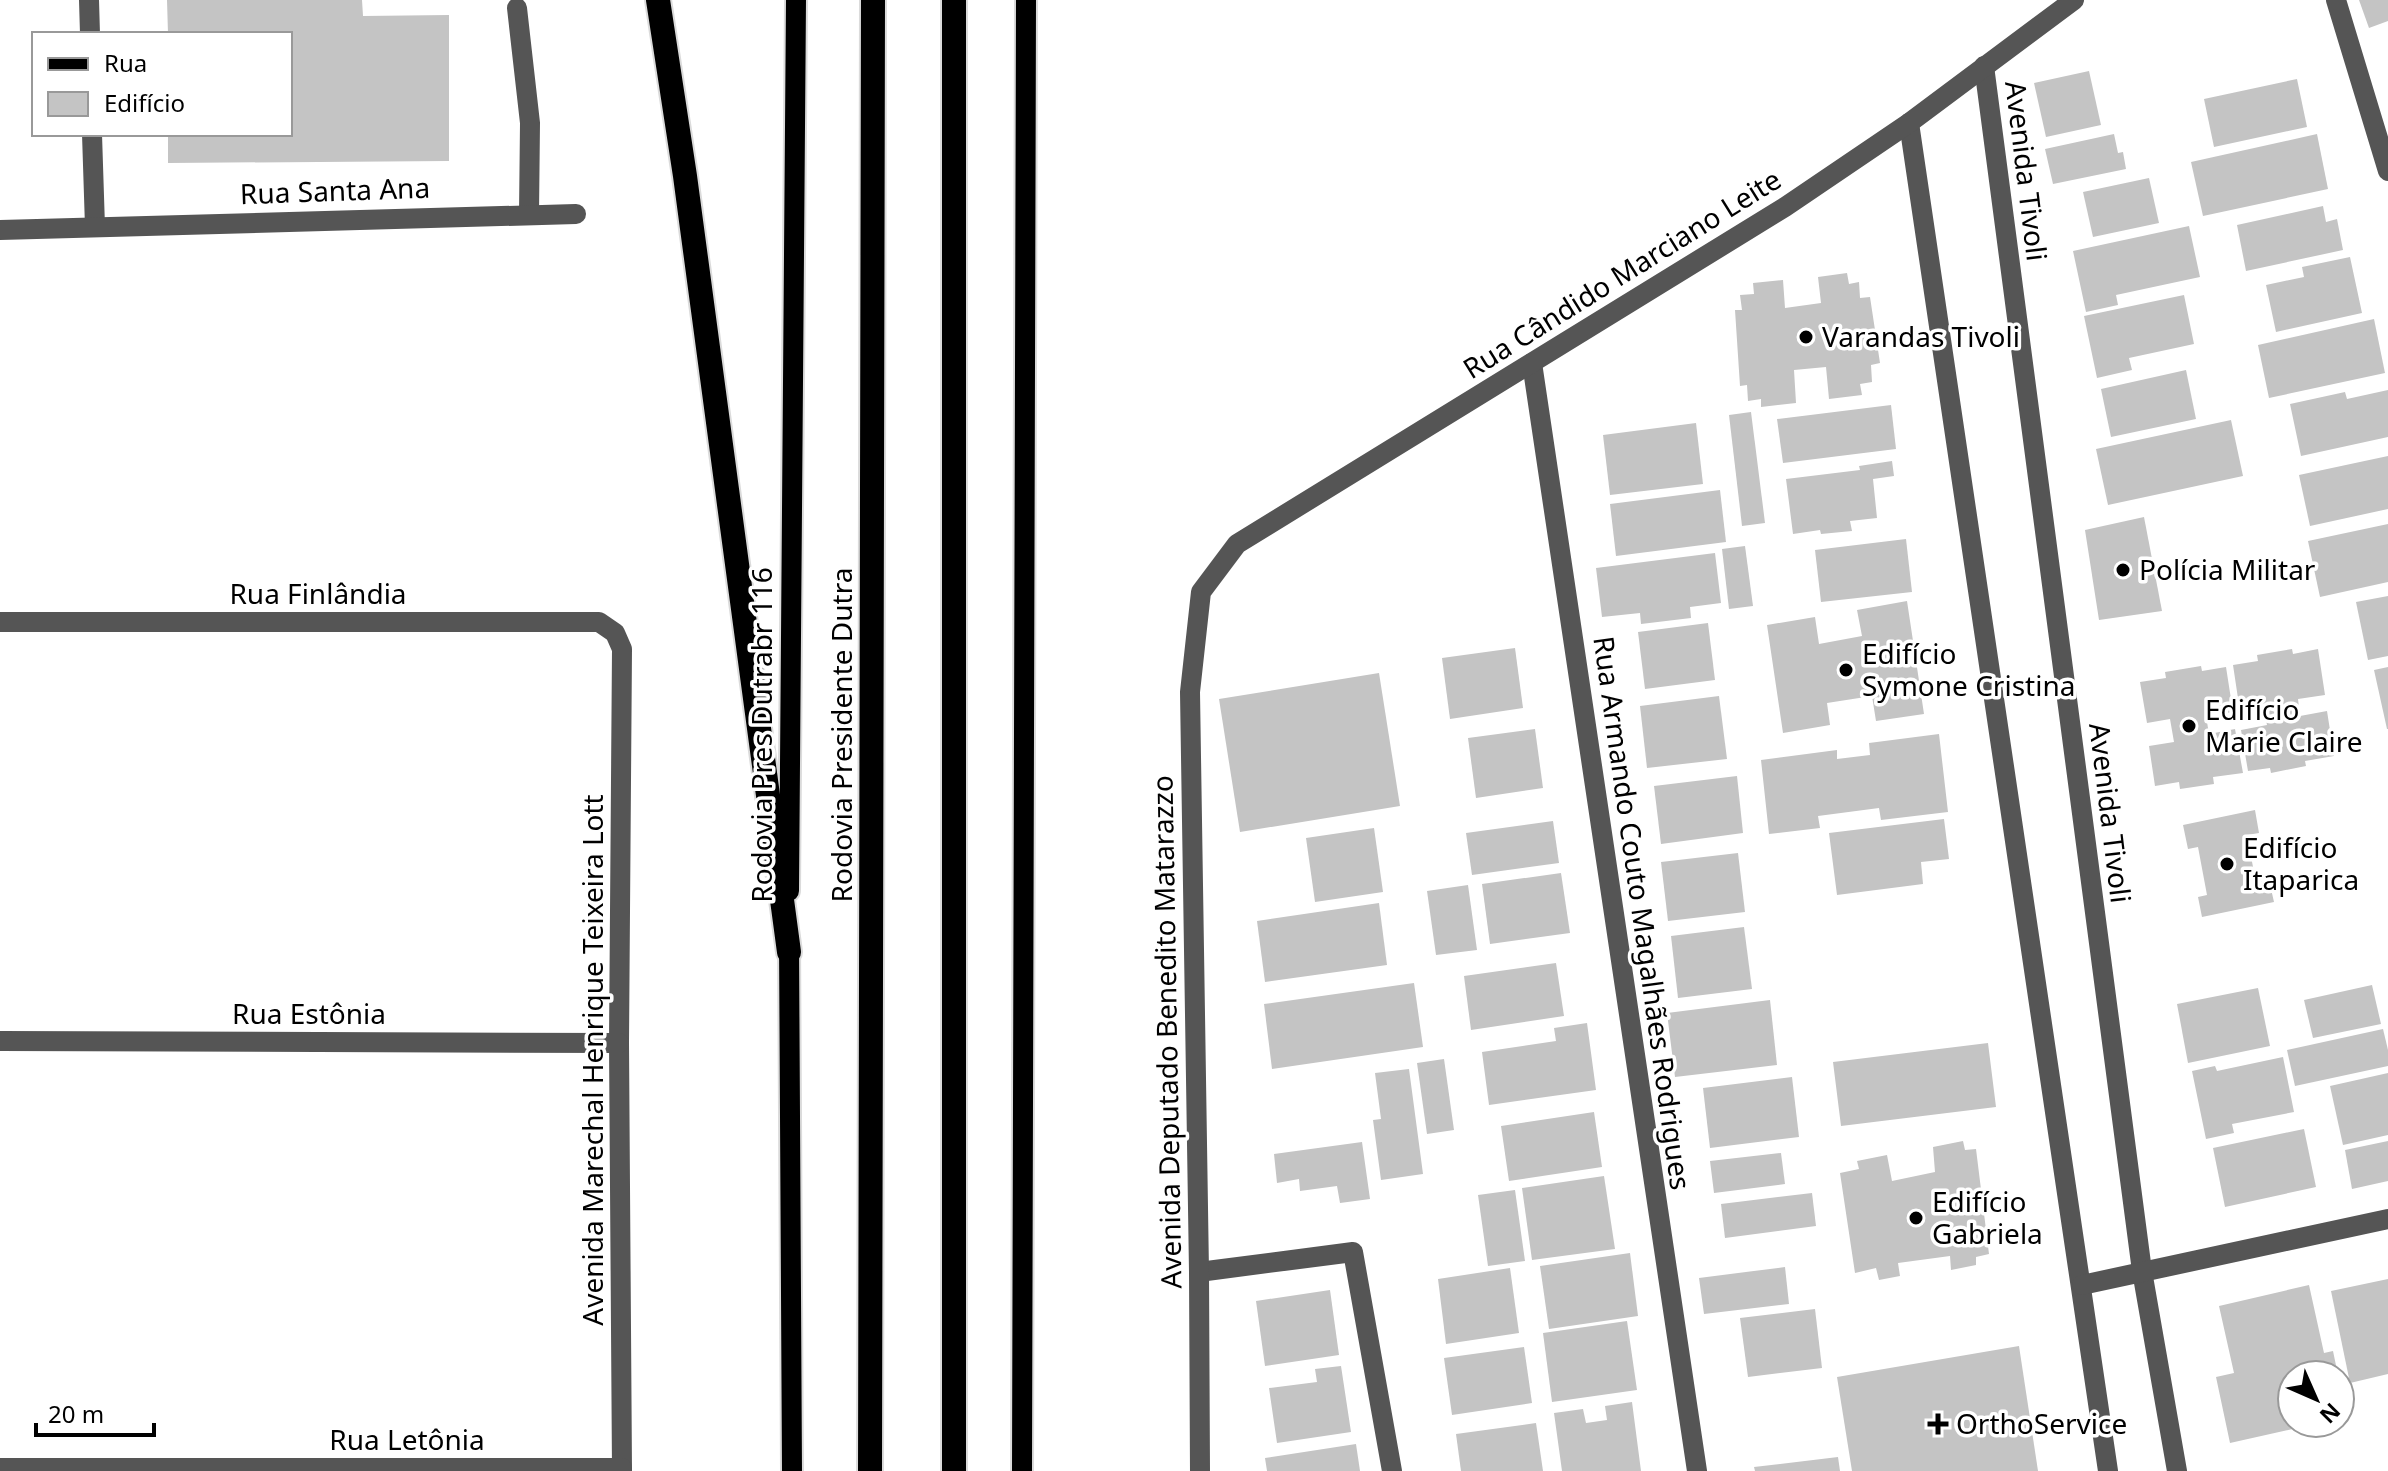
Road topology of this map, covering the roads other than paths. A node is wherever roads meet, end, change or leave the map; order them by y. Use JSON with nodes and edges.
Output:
{"nodes":[{"id":1,"x":89,"y":0,"type":"edge"},
{"id":2,"x":658,"y":0,"type":"edge"},
{"id":3,"x":796,"y":0,"type":"edge"},
{"id":4,"x":873,"y":0,"type":"edge"},
{"id":5,"x":954,"y":0,"type":"edge"},
{"id":6,"x":1026,"y":0,"type":"edge"},
{"id":7,"x":2074,"y":0,"type":"edge"},
{"id":8,"x":2336,"y":0,"type":"edge"},
{"id":9,"x":517,"y":8,"type":"dead end"},
{"id":10,"x":90,"y":32,"type":"edge"},
{"id":11,"x":1984,"y":66,"type":"junction"},
{"id":12,"x":1909,"y":123,"type":"junction"},
{"id":13,"x":92,"y":136,"type":"edge"},
{"id":14,"x":2388,"y":171,"type":"edge"},
{"id":15,"x":529,"y":214,"type":"junction"},
{"id":16,"x":576,"y":214,"type":"dead end"},
{"id":17,"x":95,"y":227,"type":"junction"},
{"id":18,"x":0,"y":230,"type":"edge"},
{"id":19,"x":1532,"y":363,"type":"junction"},
{"id":20,"x":1201,"y":592,"type":"joint"},
{"id":21,"x":0,"y":622,"type":"edge"},
{"id":22,"x":622,"y":649,"type":"joint"},
{"id":23,"x":789,"y":952,"type":"junction"},
{"id":24,"x":0,"y":1041,"type":"edge"},
{"id":25,"x":619,"y":1043,"type":"junction"},
{"id":26,"x":2388,"y":1219,"type":"edge"},
{"id":27,"x":2142,"y":1271,"type":"junction"},
{"id":28,"x":1199,"y":1272,"type":"junction"},
{"id":29,"x":2082,"y":1285,"type":"junction"},
{"id":30,"x":0,"y":1468,"type":"edge"},
{"id":31,"x":622,"y":1470,"type":"edge"},
{"id":32,"x":792,"y":1471,"type":"edge"},
{"id":33,"x":870,"y":1471,"type":"edge"},
{"id":34,"x":954,"y":1471,"type":"edge"},
{"id":35,"x":1022,"y":1471,"type":"edge"},
{"id":36,"x":1200,"y":1471,"type":"edge"},
{"id":37,"x":1392,"y":1471,"type":"edge"},
{"id":38,"x":1697,"y":1471,"type":"edge"},
{"id":39,"x":2108,"y":1471,"type":"edge"},
{"id":40,"x":2177,"y":1471,"type":"edge"}],
"edges":[{"from":1,"to":10,"type":"street"},
{"from":2,"to":23,"type":"highway"},
{"from":3,"to":23,"type":"main road","name":"Rodovia Pres Dutrabr 116"},
{"from":4,"to":33,"type":"highway","name":"Rodovia Presidente Dutra"},
{"from":5,"to":34,"type":"highway"},
{"from":6,"to":35,"type":"main road"},
{"from":7,"to":11,"type":"street","name":"Rua Cândido Marciano Leite"},
{"from":8,"to":14,"type":"street"},
{"from":9,"to":15,"type":"street"},
{"from":11,"to":12,"type":"street","name":"Rua Cândido Marciano Leite"},
{"from":11,"to":27,"type":"street","name":"Avenida Tivoli"},
{"from":12,"to":19,"type":"street","name":"Rua Cândido Marciano Leite"},
{"from":12,"to":29,"type":"street"},
{"from":13,"to":17,"type":"street"},
{"from":15,"to":16,"type":"street","name":"Rua Santa Ana"},
{"from":15,"to":17,"type":"street","name":"Rua Santa Ana"},
{"from":17,"to":18,"type":"street","name":"Rua Santa Ana"},
{"from":19,"to":20,"type":"street","name":"Rua Cândido Marciano Leite"},
{"from":19,"to":38,"type":"street","name":"Rua Armando Couto Magalhães Rodrigues"},
{"from":20,"to":28,"type":"street","name":"Avenida Deputado Benedito Matarazzo"},
{"from":21,"to":22,"type":"street","name":"Rua Finlândia"},
{"from":22,"to":25,"type":"street","name":"Avenida Marechal Henrique Teixeira Lott"},
{"from":23,"to":32,"type":"main road","name":"Rodovia Pres Dutrabr 116"},
{"from":24,"to":25,"type":"street","name":"Rua Estônia"},
{"from":25,"to":31,"type":"street","name":"Avenida Marechal Henrique Teixeira Lott"},
{"from":26,"to":27,"type":"street"},
{"from":27,"to":29,"type":"street"},
{"from":27,"to":40,"type":"street","name":"Avenida Tivoli"},
{"from":28,"to":36,"type":"street","name":"Avenida Deputado Benedito Matarazzo"},
{"from":28,"to":37,"type":"street"},
{"from":29,"to":39,"type":"street"},
{"from":30,"to":31,"type":"street","name":"Rua Letônia"}]}
